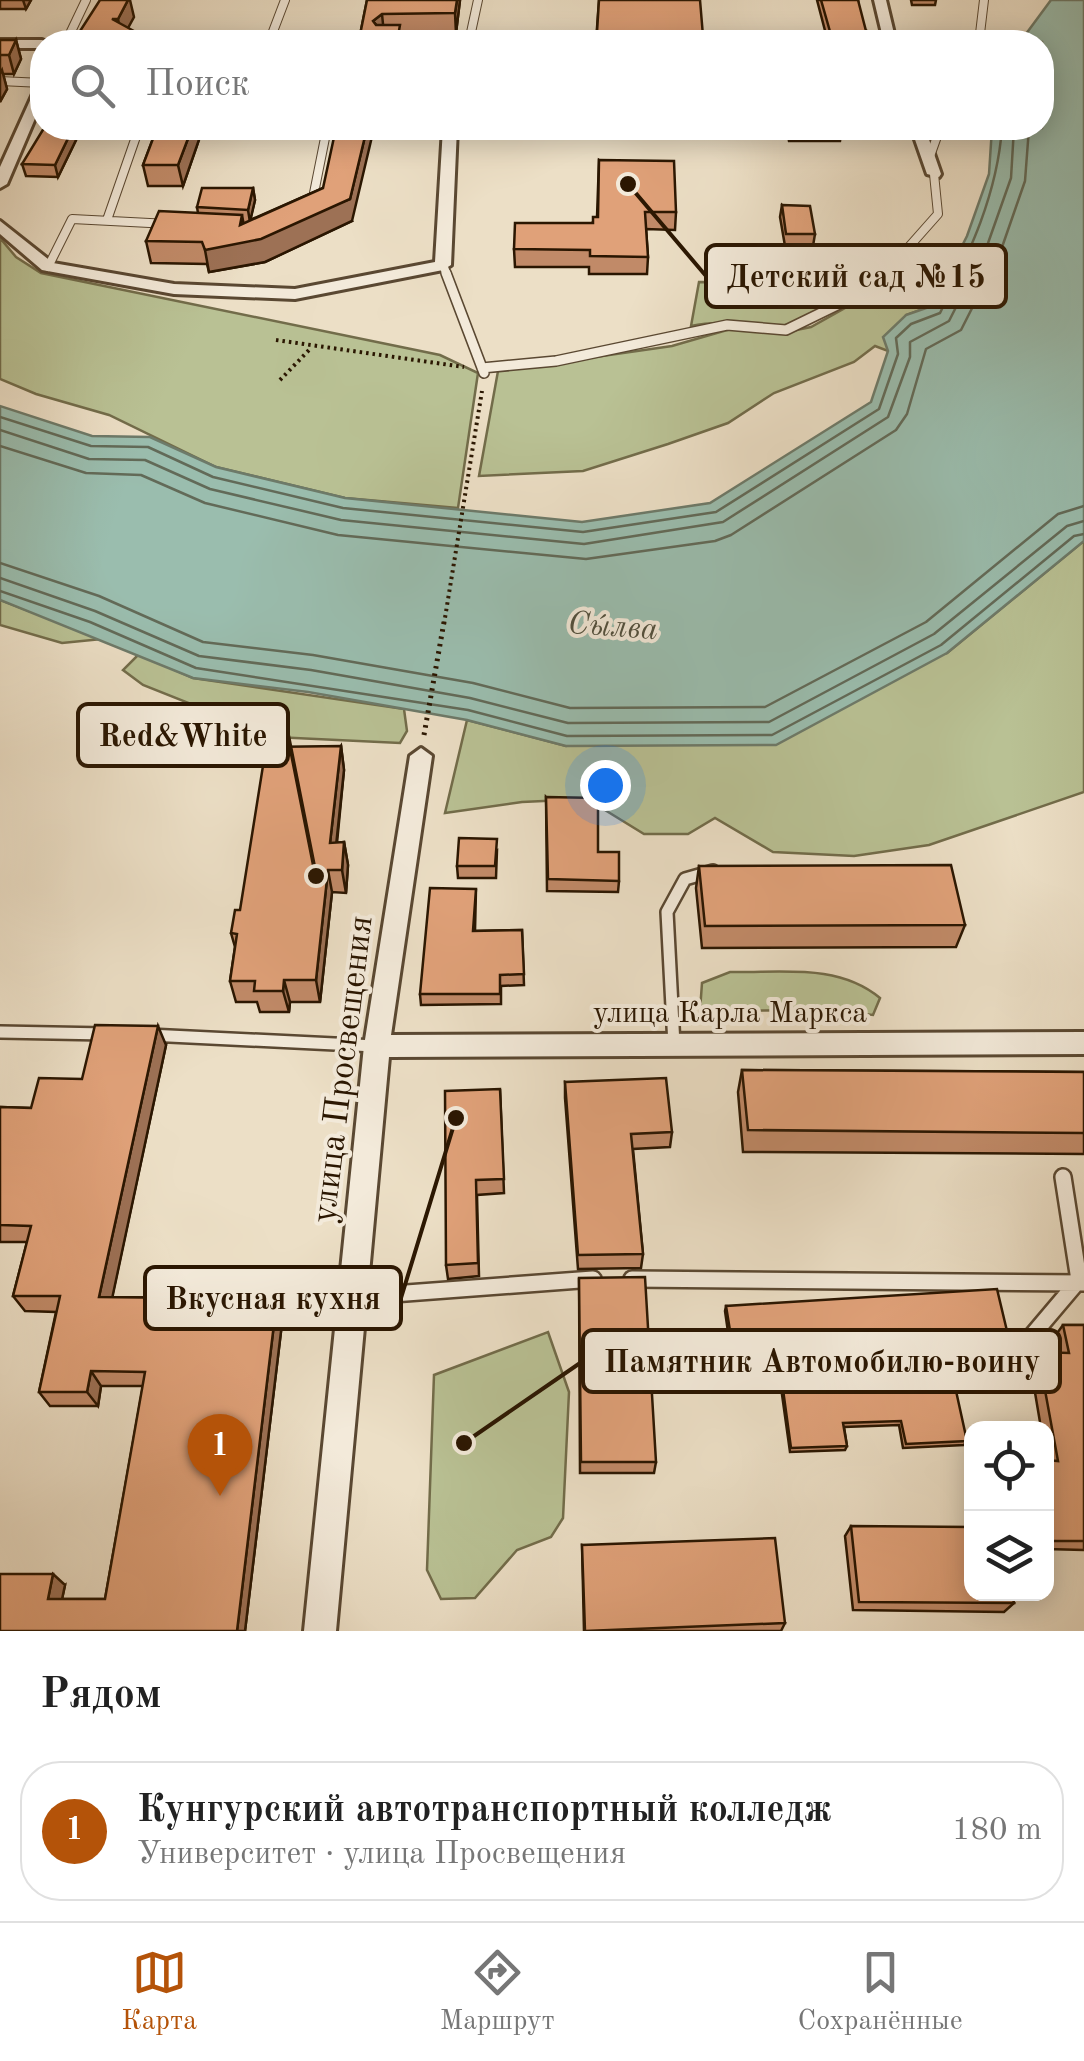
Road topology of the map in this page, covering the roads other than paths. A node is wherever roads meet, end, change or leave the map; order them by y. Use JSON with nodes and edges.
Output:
{"nodes":[{"id":1,"x":86,"y":0,"type":"edge"},
{"id":2,"x":285,"y":0,"type":"edge"},
{"id":3,"x":478,"y":0,"type":"edge"},
{"id":4,"x":880,"y":0,"type":"edge"},
{"id":5,"x":984,"y":0,"type":"edge"},
{"id":6,"x":72,"y":30,"type":"edge"},
{"id":7,"x":274,"y":30,"type":"edge"},
{"id":8,"x":472,"y":30,"type":"edge"},
{"id":9,"x":887,"y":30,"type":"edge"},
{"id":10,"x":980,"y":30,"type":"edge"},
{"id":11,"x":0,"y":44,"type":"edge"},
{"id":12,"x":30,"y":44,"type":"edge"},
{"id":13,"x":0,"y":81,"type":"edge"},
{"id":14,"x":30,"y":88,"type":"edge"},
{"id":15,"x":30,"y":114,"type":"edge"},
{"id":16,"x":135,"y":140,"type":"edge"},
{"id":17,"x":326,"y":140,"type":"edge"},
{"id":18,"x":449,"y":140,"type":"edge"},
{"id":19,"x":922,"y":140,"type":"edge"},
{"id":20,"x":937,"y":140,"type":"edge"},
{"id":21,"x":932,"y":166,"type":"junction"},
{"id":22,"x":0,"y":184,"type":"edge"},
{"id":23,"x":298,"y":209,"type":"edge"},
{"id":24,"x":107,"y":220,"type":"junction"},
{"id":25,"x":179,"y":225,"type":"edge"},
{"id":26,"x":0,"y":226,"type":"edge"},
{"id":27,"x":442,"y":264,"type":"junction"},
{"id":28,"x":48,"y":267,"type":"junction"},
{"id":29,"x":422,"y":751,"type":"road end"},
{"id":30,"x":722,"y":871,"type":"edge"},
{"id":31,"x":0,"y":1032,"type":"edge"},
{"id":32,"x":1084,"y":1044,"type":"edge"},
{"id":33,"x":674,"y":1045,"type":"junction"},
{"id":34,"x":377,"y":1046,"type":"junction"},
{"id":35,"x":1064,"y":1177,"type":"dead end"},
{"id":36,"x":1082,"y":1281,"type":"edge"},
{"id":37,"x":353,"y":1297,"type":"junction"},
{"id":38,"x":742,"y":1370,"type":"dead end"},
{"id":39,"x":320,"y":1631,"type":"edge"}],
"edges":[{"from":1,"to":6,"type":"lane"},
{"from":2,"to":7,"type":"lane"},
{"from":3,"to":8,"type":"lane"},
{"from":4,"to":9,"type":"street"},
{"from":5,"to":10,"type":"lane"},
{"from":11,"to":12,"type":"street"},
{"from":13,"to":14,"type":"lane"},
{"from":15,"to":22,"type":"street"},
{"from":16,"to":24,"type":"lane"},
{"from":17,"to":23,"type":"lane"},
{"from":18,"to":27,"type":"street"},
{"from":19,"to":21,"type":"street"},
{"from":20,"to":21,"type":"lane"},
{"from":21,"to":27,"type":"lane"},
{"from":24,"to":25,"type":"lane"},
{"from":24,"to":28,"type":"lane"},
{"from":26,"to":28,"type":"street"},
{"from":27,"to":28,"type":"street"},
{"from":29,"to":34,"type":"street","name":"улица Просвещения"},
{"from":30,"to":33,"type":"lane"},
{"from":31,"to":34,"type":"lane"},
{"from":32,"to":33,"type":"street","name":"улица Карла Маркса"},
{"from":33,"to":34,"type":"street","name":"улица Карла Маркса"},
{"from":34,"to":37,"type":"street","name":"улица Просвещения"},
{"from":35,"to":36,"type":"lane"},
{"from":36,"to":37,"type":"lane"},
{"from":36,"to":38,"type":"lane"},
{"from":37,"to":39,"type":"street","name":"улица Просвещения"}]}
